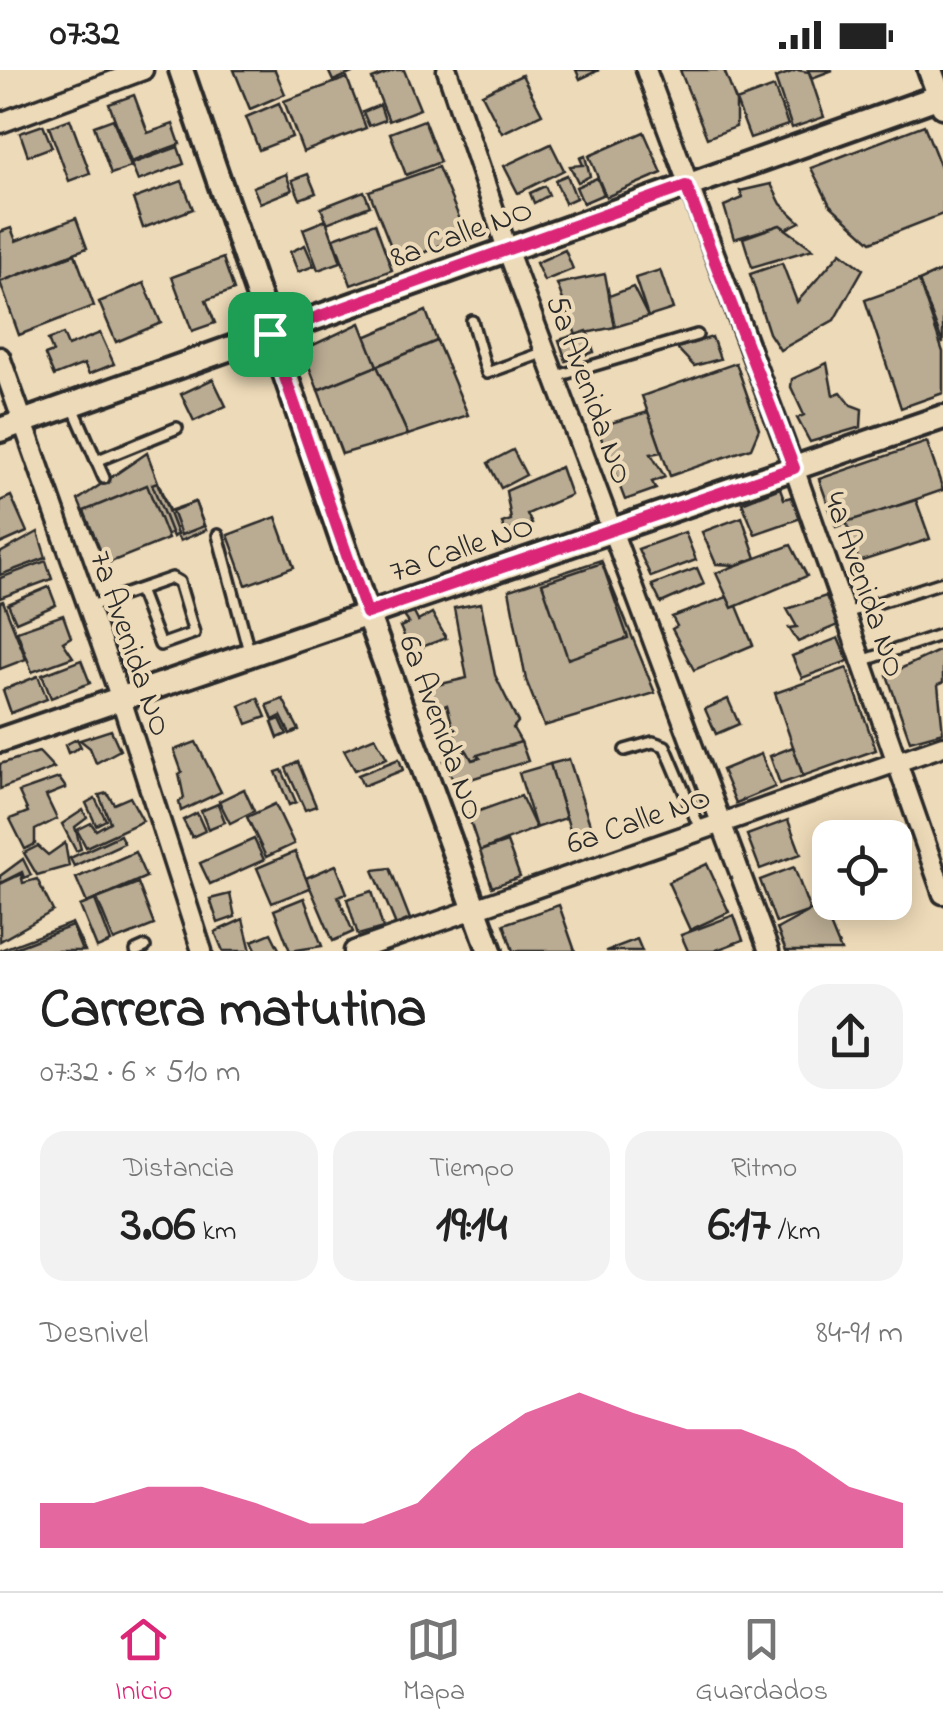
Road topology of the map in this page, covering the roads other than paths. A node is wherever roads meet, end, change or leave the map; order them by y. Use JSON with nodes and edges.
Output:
{"nodes":[{"id":1,"x":142,"y":70,"type":"edge"},
{"id":2,"x":180,"y":70,"type":"edge"},
{"id":3,"x":448,"y":70,"type":"edge"},
{"id":4,"x":646,"y":70,"type":"edge"},
{"id":5,"x":930,"y":70,"type":"edge"},
{"id":6,"x":942,"y":99,"type":"edge"},
{"id":7,"x":0,"y":124,"type":"edge"},
{"id":8,"x":686,"y":186,"type":"junction"},
{"id":9,"x":507,"y":249,"type":"junction"},
{"id":10,"x":472,"y":322,"type":"dead end"},
{"id":11,"x":270,"y":334,"type":"junction"},
{"id":12,"x":697,"y":335,"type":"dead end"},
{"id":13,"x":545,"y":352,"type":"junction"},
{"id":14,"x":0,"y":358,"type":"edge"},
{"id":15,"x":554,"y":377,"type":"junction"},
{"id":16,"x":72,"y":404,"type":"junction"},
{"id":17,"x":943,"y":417,"type":"edge"},
{"id":18,"x":11,"y":426,"type":"edge"},
{"id":19,"x":177,"y":428,"type":"dead end"},
{"id":20,"x":96,"y":461,"type":"junction"},
{"id":21,"x":794,"y":468,"type":"junction"},
{"id":22,"x":104,"y":478,"type":"dead end"},
{"id":23,"x":610,"y":530,"type":"junction"},
{"id":24,"x":218,"y":535,"type":"dead end"},
{"id":25,"x":943,"y":582,"type":"edge"},
{"id":26,"x":138,"y":590,"type":"junction"},
{"id":27,"x":88,"y":607,"type":"junction"},
{"id":28,"x":367,"y":613,"type":"junction"},
{"id":29,"x":845,"y":613,"type":"junction"},
{"id":30,"x":943,"y":634,"type":"edge"},
{"id":31,"x":249,"y":654,"type":"junction"},
{"id":32,"x":862,"y":661,"type":"junction"},
{"id":33,"x":121,"y":699,"type":"junction"},
{"id":34,"x":0,"y":740,"type":"edge"},
{"id":35,"x":943,"y":746,"type":"edge"},
{"id":36,"x":625,"y":750,"type":"dead end"},
{"id":37,"x":897,"y":762,"type":"junction"},
{"id":38,"x":719,"y":823,"type":"junction"},
{"id":39,"x":700,"y":829,"type":"junction"},
{"id":40,"x":943,"y":894,"type":"edge"},
{"id":41,"x":474,"y":907,"type":"junction"},
{"id":42,"x":202,"y":951,"type":"edge"},
{"id":43,"x":354,"y":951,"type":"edge"},
{"id":44,"x":490,"y":951,"type":"edge"},
{"id":45,"x":768,"y":951,"type":"edge"}],
"edges":[{"from":1,"to":7,"type":"street"},
{"from":2,"to":11,"type":"street","name":"6a Avenida NO"},
{"from":3,"to":9,"type":"street","name":"5a Avenida NO"},
{"from":4,"to":8,"type":"street","name":"4a Avenida NO"},
{"from":5,"to":6,"type":"street"},
{"from":6,"to":8,"type":"street","name":"8a Calle NO"},
{"from":8,"to":9,"type":"street","name":"8a Calle NO"},
{"from":8,"to":21,"type":"street","name":"4a Avenida NO"},
{"from":9,"to":11,"type":"street","name":"8a Calle NO"},
{"from":9,"to":13,"type":"street","name":"5a Avenida NO"},
{"from":10,"to":13,"type":"lane"},
{"from":11,"to":16,"type":"street","name":"8a Calle NO"},
{"from":11,"to":28,"type":"street","name":"6a Avenida NO"},
{"from":12,"to":15,"type":"lane"},
{"from":13,"to":15,"type":"street","name":"5a Avenida NO"},
{"from":14,"to":18,"type":"street","name":"7a Avenida NO"},
{"from":15,"to":23,"type":"street","name":"5a Avenida NO"},
{"from":16,"to":18,"type":"street","name":"8a Calle NO"},
{"from":16,"to":20,"type":"lane"},
{"from":17,"to":21,"type":"street","name":"7a Calle NO"},
{"from":18,"to":27,"type":"street","name":"7a Avenida NO"},
{"from":19,"to":20,"type":"lane"},
{"from":20,"to":22,"type":"lane"},
{"from":21,"to":23,"type":"street","name":"7a Calle NO"},
{"from":21,"to":29,"type":"street","name":"4a Avenida NO"},
{"from":23,"to":28,"type":"street","name":"7a Calle NO"},
{"from":23,"to":38,"type":"street","name":"5a Avenida NO"},
{"from":24,"to":31,"type":"lane"},
{"from":25,"to":29,"type":"lane"},
{"from":26,"to":26,"type":"lane"},
{"from":26,"to":27,"type":"lane"},
{"from":27,"to":33,"type":"street","name":"7a Avenida NO"},
{"from":28,"to":31,"type":"street","name":"7a Calle NO"},
{"from":28,"to":41,"type":"street","name":"6a Avenida NO"},
{"from":29,"to":32,"type":"street","name":"4a Avenida NO"},
{"from":30,"to":32,"type":"lane"},
{"from":31,"to":33,"type":"street","name":"7a Calle NO"},
{"from":32,"to":37,"type":"street","name":"4a Avenida NO"},
{"from":33,"to":34,"type":"street","name":"7a Calle NO"},
{"from":33,"to":42,"type":"street","name":"7a Avenida NO"},
{"from":35,"to":37,"type":"street","name":"6a Calle NO"},
{"from":36,"to":39,"type":"lane"},
{"from":37,"to":38,"type":"street","name":"6a Calle NO"},
{"from":37,"to":40,"type":"street","name":"4a Avenida NO"},
{"from":38,"to":39,"type":"street","name":"6a Calle NO"},
{"from":38,"to":45,"type":"street","name":"5a Avenida NO"},
{"from":39,"to":41,"type":"street","name":"6a Calle NO"},
{"from":41,"to":43,"type":"street","name":"6a Calle NO"},
{"from":41,"to":44,"type":"street","name":"6a Avenida NO"}]}
